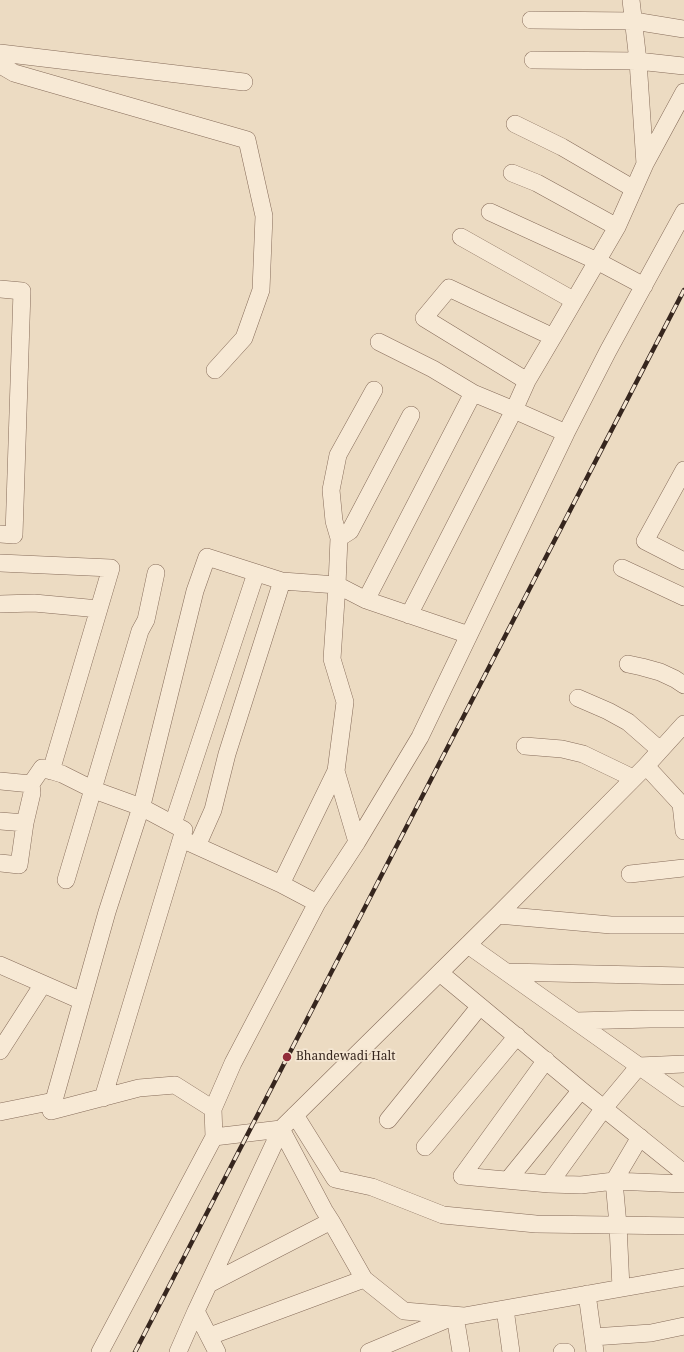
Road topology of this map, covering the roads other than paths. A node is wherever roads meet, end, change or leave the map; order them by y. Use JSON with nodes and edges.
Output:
{"nodes":[{"id":1,"x":631,"y":0,"type":"edge"},
{"id":2,"x":531,"y":20,"type":"dead end"},
{"id":3,"x":634,"y":21,"type":"junction"},
{"id":4,"x":684,"y":29,"type":"edge"},
{"id":5,"x":0,"y":53,"type":"edge"},
{"id":6,"x":533,"y":60,"type":"dead end"},
{"id":7,"x":638,"y":61,"type":"junction"},
{"id":8,"x":0,"y":65,"type":"edge"},
{"id":9,"x":684,"y":66,"type":"edge"},
{"id":10,"x":244,"y":82,"type":"dead end"},
{"id":11,"x":684,"y":92,"type":"edge"},
{"id":12,"x":515,"y":124,"type":"dead end"},
{"id":13,"x":645,"y":164,"type":"junction"},
{"id":14,"x":512,"y":173,"type":"dead end"},
{"id":15,"x":634,"y":189,"type":"junction"},
{"id":16,"x":490,"y":212,"type":"dead end"},
{"id":17,"x":684,"y":212,"type":"edge"},
{"id":18,"x":617,"y":227,"type":"junction"},
{"id":19,"x":461,"y":238,"type":"dead end"},
{"id":20,"x":597,"y":261,"type":"junction"},
{"id":21,"x":644,"y":286,"type":"junction"},
{"id":22,"x":0,"y":289,"type":"edge"},
{"id":23,"x":574,"y":300,"type":"junction"},
{"id":24,"x":553,"y":337,"type":"junction"},
{"id":25,"x":379,"y":342,"type":"dead end"},
{"id":26,"x":215,"y":370,"type":"dead end"},
{"id":27,"x":527,"y":381,"type":"junction"},
{"id":28,"x":374,"y":390,"type":"dead end"},
{"id":29,"x":473,"y":393,"type":"junction"},
{"id":30,"x":514,"y":410,"type":"junction"},
{"id":31,"x":411,"y":415,"type":"dead end"},
{"id":32,"x":566,"y":433,"type":"junction"},
{"id":33,"x":684,"y":470,"type":"edge"},
{"id":34,"x":0,"y":534,"type":"edge"},
{"id":35,"x":339,"y":538,"type":"junction"},
{"id":36,"x":684,"y":561,"type":"edge"},
{"id":37,"x":0,"y":563,"type":"edge"},
{"id":38,"x":622,"y":568,"type":"dead end"},
{"id":39,"x":256,"y":573,"type":"junction"},
{"id":40,"x":156,"y":574,"type":"dead end"},
{"id":41,"x":282,"y":581,"type":"junction"},
{"id":42,"x":337,"y":586,"type":"junction"},
{"id":43,"x":684,"y":597,"type":"edge"},
{"id":44,"x":366,"y":600,"type":"junction"},
{"id":45,"x":0,"y":604,"type":"edge"},
{"id":46,"x":99,"y":609,"type":"junction"},
{"id":47,"x":409,"y":615,"type":"junction"},
{"id":48,"x":469,"y":635,"type":"junction"},
{"id":49,"x":628,"y":664,"type":"dead end"},
{"id":50,"x":684,"y":685,"type":"edge"},
{"id":51,"x":578,"y":698,"type":"dead end"},
{"id":52,"x":684,"y":724,"type":"edge"},
{"id":53,"x":525,"y":746,"type":"dead end"},
{"id":54,"x":660,"y":750,"type":"junction"},
{"id":55,"x":646,"y":766,"type":"junction"},
{"id":56,"x":51,"y":771,"type":"junction"},
{"id":57,"x":336,"y":771,"type":"junction"},
{"id":58,"x":633,"y":778,"type":"junction"},
{"id":59,"x":0,"y":781,"type":"edge"},
{"id":60,"x":31,"y":784,"type":"junction"},
{"id":61,"x":94,"y":790,"type":"junction"},
{"id":62,"x":680,"y":798,"type":"edge"},
{"id":63,"x":141,"y":807,"type":"junction"},
{"id":64,"x":0,"y":821,"type":"edge"},
{"id":65,"x":25,"y":823,"type":"junction"},
{"id":66,"x":684,"y":831,"type":"edge"},
{"id":67,"x":184,"y":836,"type":"junction"},
{"id":68,"x":357,"y":842,"type":"junction"},
{"id":69,"x":0,"y":863,"type":"edge"},
{"id":70,"x":684,"y":868,"type":"edge"},
{"id":71,"x":630,"y":874,"type":"dead end"},
{"id":72,"x":66,"y":880,"type":"dead end"},
{"id":73,"x":281,"y":884,"type":"junction"},
{"id":74,"x":317,"y":903,"type":"junction"},
{"id":75,"x":498,"y":915,"type":"junction"},
{"id":76,"x":684,"y":925,"type":"edge"},
{"id":77,"x":468,"y":945,"type":"junction"},
{"id":78,"x":0,"y":965,"type":"edge"},
{"id":79,"x":506,"y":972,"type":"junction"},
{"id":80,"x":440,"y":973,"type":"junction"},
{"id":81,"x":684,"y":976,"type":"edge"},
{"id":82,"x":43,"y":984,"type":"junction"},
{"id":83,"x":82,"y":1001,"type":"junction"},
{"id":84,"x":480,"y":1006,"type":"junction"},
{"id":85,"x":684,"y":1019,"type":"edge"},
{"id":86,"x":576,"y":1021,"type":"junction"},
{"id":87,"x":517,"y":1036,"type":"junction"},
{"id":88,"x":0,"y":1051,"type":"edge"},
{"id":89,"x":546,"y":1060,"type":"junction"},
{"id":90,"x":684,"y":1064,"type":"edge"},
{"id":91,"x":639,"y":1066,"type":"junction"},
{"id":92,"x":581,"y":1090,"type":"junction"},
{"id":93,"x":103,"y":1098,"type":"junction"},
{"id":94,"x":684,"y":1098,"type":"edge"},
{"id":95,"x":54,"y":1100,"type":"junction"},
{"id":96,"x":604,"y":1108,"type":"junction"},
{"id":97,"x":212,"y":1109,"type":"junction"},
{"id":98,"x":0,"y":1112,"type":"edge"},
{"id":99,"x":295,"y":1115,"type":"junction"},
{"id":100,"x":388,"y":1120,"type":"dead end"},
{"id":101,"x":281,"y":1129,"type":"junction"},
{"id":102,"x":214,"y":1137,"type":"junction"},
{"id":103,"x":640,"y":1137,"type":"junction"},
{"id":104,"x":425,"y":1147,"type":"dead end"},
{"id":105,"x":684,"y":1173,"type":"edge"},
{"id":106,"x":508,"y":1180,"type":"junction"},
{"id":107,"x":614,"y":1181,"type":"junction"},
{"id":108,"x":549,"y":1184,"type":"junction"},
{"id":109,"x":684,"y":1184,"type":"edge"},
{"id":110,"x":331,"y":1221,"type":"junction"},
{"id":111,"x":618,"y":1225,"type":"junction"},
{"id":112,"x":684,"y":1226,"type":"edge"},
{"id":113,"x":684,"y":1277,"type":"edge"},
{"id":114,"x":364,"y":1279,"type":"junction"},
{"id":115,"x":209,"y":1284,"type":"junction"},
{"id":116,"x":621,"y":1288,"type":"junction"},
{"id":117,"x":587,"y":1294,"type":"junction"},
{"id":118,"x":505,"y":1309,"type":"junction"},
{"id":119,"x":196,"y":1311,"type":"junction"},
{"id":120,"x":455,"y":1316,"type":"junction"},
{"id":121,"x":684,"y":1326,"type":"edge"},
{"id":122,"x":210,"y":1336,"type":"dead end"},
{"id":123,"x":594,"y":1345,"type":"edge"},
{"id":124,"x":181,"y":1349,"type":"edge"},
{"id":125,"x":100,"y":1352,"type":"edge"},
{"id":126,"x":217,"y":1352,"type":"edge"},
{"id":127,"x":369,"y":1352,"type":"edge"},
{"id":128,"x":461,"y":1352,"type":"edge"},
{"id":129,"x":511,"y":1352,"type":"edge"},
{"id":130,"x":562,"y":1352,"type":"edge"},
{"id":131,"x":566,"y":1352,"type":"edge"}],
"edges":[{"from":1,"to":3,"type":"street"},
{"from":2,"to":3,"type":"street"},
{"from":3,"to":4,"type":"street"},
{"from":3,"to":7,"type":"street"},
{"from":5,"to":10,"type":"street"},
{"from":6,"to":7,"type":"street"},
{"from":7,"to":9,"type":"street"},
{"from":7,"to":13,"type":"street"},
{"from":8,"to":26,"type":"street"},
{"from":11,"to":13,"type":"street"},
{"from":12,"to":15,"type":"street"},
{"from":13,"to":15,"type":"street"},
{"from":14,"to":18,"type":"street"},
{"from":15,"to":18,"type":"street"},
{"from":16,"to":20,"type":"street"},
{"from":17,"to":21,"type":"street"},
{"from":18,"to":20,"type":"street"},
{"from":19,"to":23,"type":"street"},
{"from":20,"to":21,"type":"street"},
{"from":20,"to":23,"type":"street"},
{"from":21,"to":32,"type":"street"},
{"from":22,"to":34,"type":"street"},
{"from":23,"to":24,"type":"street"},
{"from":24,"to":27,"type":"street"},
{"from":24,"to":27,"type":"street"},
{"from":25,"to":29,"type":"street"},
{"from":27,"to":30,"type":"street"},
{"from":28,"to":35,"type":"street"},
{"from":29,"to":30,"type":"street"},
{"from":29,"to":44,"type":"street"},
{"from":30,"to":32,"type":"street"},
{"from":30,"to":47,"type":"street"},
{"from":31,"to":35,"type":"street"},
{"from":32,"to":48,"type":"street"},
{"from":33,"to":36,"type":"street"},
{"from":35,"to":42,"type":"street"},
{"from":37,"to":46,"type":"street"},
{"from":38,"to":43,"type":"street"},
{"from":39,"to":41,"type":"street"},
{"from":39,"to":63,"type":"street"},
{"from":39,"to":67,"type":"street"},
{"from":40,"to":61,"type":"street"},
{"from":41,"to":42,"type":"street"},
{"from":41,"to":67,"type":"street"},
{"from":42,"to":44,"type":"street"},
{"from":42,"to":57,"type":"street"},
{"from":44,"to":47,"type":"street"},
{"from":45,"to":46,"type":"street"},
{"from":46,"to":56,"type":"street"},
{"from":47,"to":48,"type":"street"},
{"from":48,"to":68,"type":"street"},
{"from":49,"to":50,"type":"street"},
{"from":51,"to":54,"type":"street"},
{"from":52,"to":54,"type":"street"},
{"from":53,"to":58,"type":"street"},
{"from":54,"to":55,"type":"street"},
{"from":55,"to":58,"type":"street"},
{"from":55,"to":62,"type":"street"},
{"from":56,"to":60,"type":"street"},
{"from":56,"to":61,"type":"street"},
{"from":57,"to":68,"type":"street"},
{"from":57,"to":73,"type":"street"},
{"from":58,"to":75,"type":"street"},
{"from":59,"to":60,"type":"street"},
{"from":60,"to":65,"type":"street"},
{"from":61,"to":63,"type":"street"},
{"from":61,"to":72,"type":"street"},
{"from":62,"to":66,"type":"street"},
{"from":63,"to":67,"type":"street"},
{"from":63,"to":83,"type":"street"},
{"from":64,"to":65,"type":"street"},
{"from":65,"to":69,"type":"street"},
{"from":67,"to":73,"type":"street"},
{"from":67,"to":93,"type":"street"},
{"from":68,"to":74,"type":"street"},
{"from":70,"to":71,"type":"street"},
{"from":73,"to":74,"type":"street"},
{"from":74,"to":97,"type":"street"},
{"from":75,"to":76,"type":"street"},
{"from":75,"to":77,"type":"street"},
{"from":77,"to":79,"type":"street"},
{"from":77,"to":80,"type":"street"},
{"from":78,"to":82,"type":"street"},
{"from":79,"to":81,"type":"street"},
{"from":79,"to":86,"type":"street"},
{"from":80,"to":84,"type":"street"},
{"from":80,"to":99,"type":"street"},
{"from":82,"to":83,"type":"street"},
{"from":82,"to":88,"type":"street"},
{"from":83,"to":95,"type":"street"},
{"from":84,"to":87,"type":"street"},
{"from":84,"to":100,"type":"street"},
{"from":85,"to":86,"type":"street"},
{"from":86,"to":91,"type":"street"},
{"from":87,"to":89,"type":"street"},
{"from":87,"to":104,"type":"street"},
{"from":89,"to":92,"type":"street"},
{"from":89,"to":106,"type":"street"},
{"from":90,"to":91,"type":"street"},
{"from":91,"to":94,"type":"street"},
{"from":91,"to":96,"type":"street"},
{"from":92,"to":96,"type":"street"},
{"from":92,"to":106,"type":"street"},
{"from":93,"to":95,"type":"street"},
{"from":93,"to":97,"type":"street"},
{"from":95,"to":98,"type":"street"},
{"from":96,"to":103,"type":"street"},
{"from":96,"to":108,"type":"street"},
{"from":97,"to":102,"type":"street"},
{"from":99,"to":101,"type":"street"},
{"from":99,"to":111,"type":"street"},
{"from":101,"to":102,"type":"street"},
{"from":101,"to":110,"type":"street"},
{"from":101,"to":115,"type":"street"},
{"from":102,"to":125,"type":"street"},
{"from":103,"to":105,"type":"street"},
{"from":103,"to":107,"type":"street"},
{"from":106,"to":108,"type":"street"},
{"from":107,"to":108,"type":"street"},
{"from":107,"to":109,"type":"street"},
{"from":107,"to":111,"type":"street"},
{"from":110,"to":114,"type":"street"},
{"from":110,"to":115,"type":"street"},
{"from":111,"to":112,"type":"street"},
{"from":111,"to":116,"type":"street"},
{"from":113,"to":116,"type":"street"},
{"from":114,"to":120,"type":"street"},
{"from":114,"to":122,"type":"street"},
{"from":115,"to":119,"type":"street"},
{"from":116,"to":117,"type":"street"},
{"from":117,"to":118,"type":"street"},
{"from":117,"to":123,"type":"street"},
{"from":118,"to":120,"type":"street"},
{"from":118,"to":129,"type":"street"},
{"from":119,"to":124,"type":"street"},
{"from":119,"to":126,"type":"street"},
{"from":120,"to":127,"type":"street"},
{"from":120,"to":128,"type":"street"},
{"from":121,"to":123,"type":"street"},
{"from":130,"to":131,"type":"street"}]}
